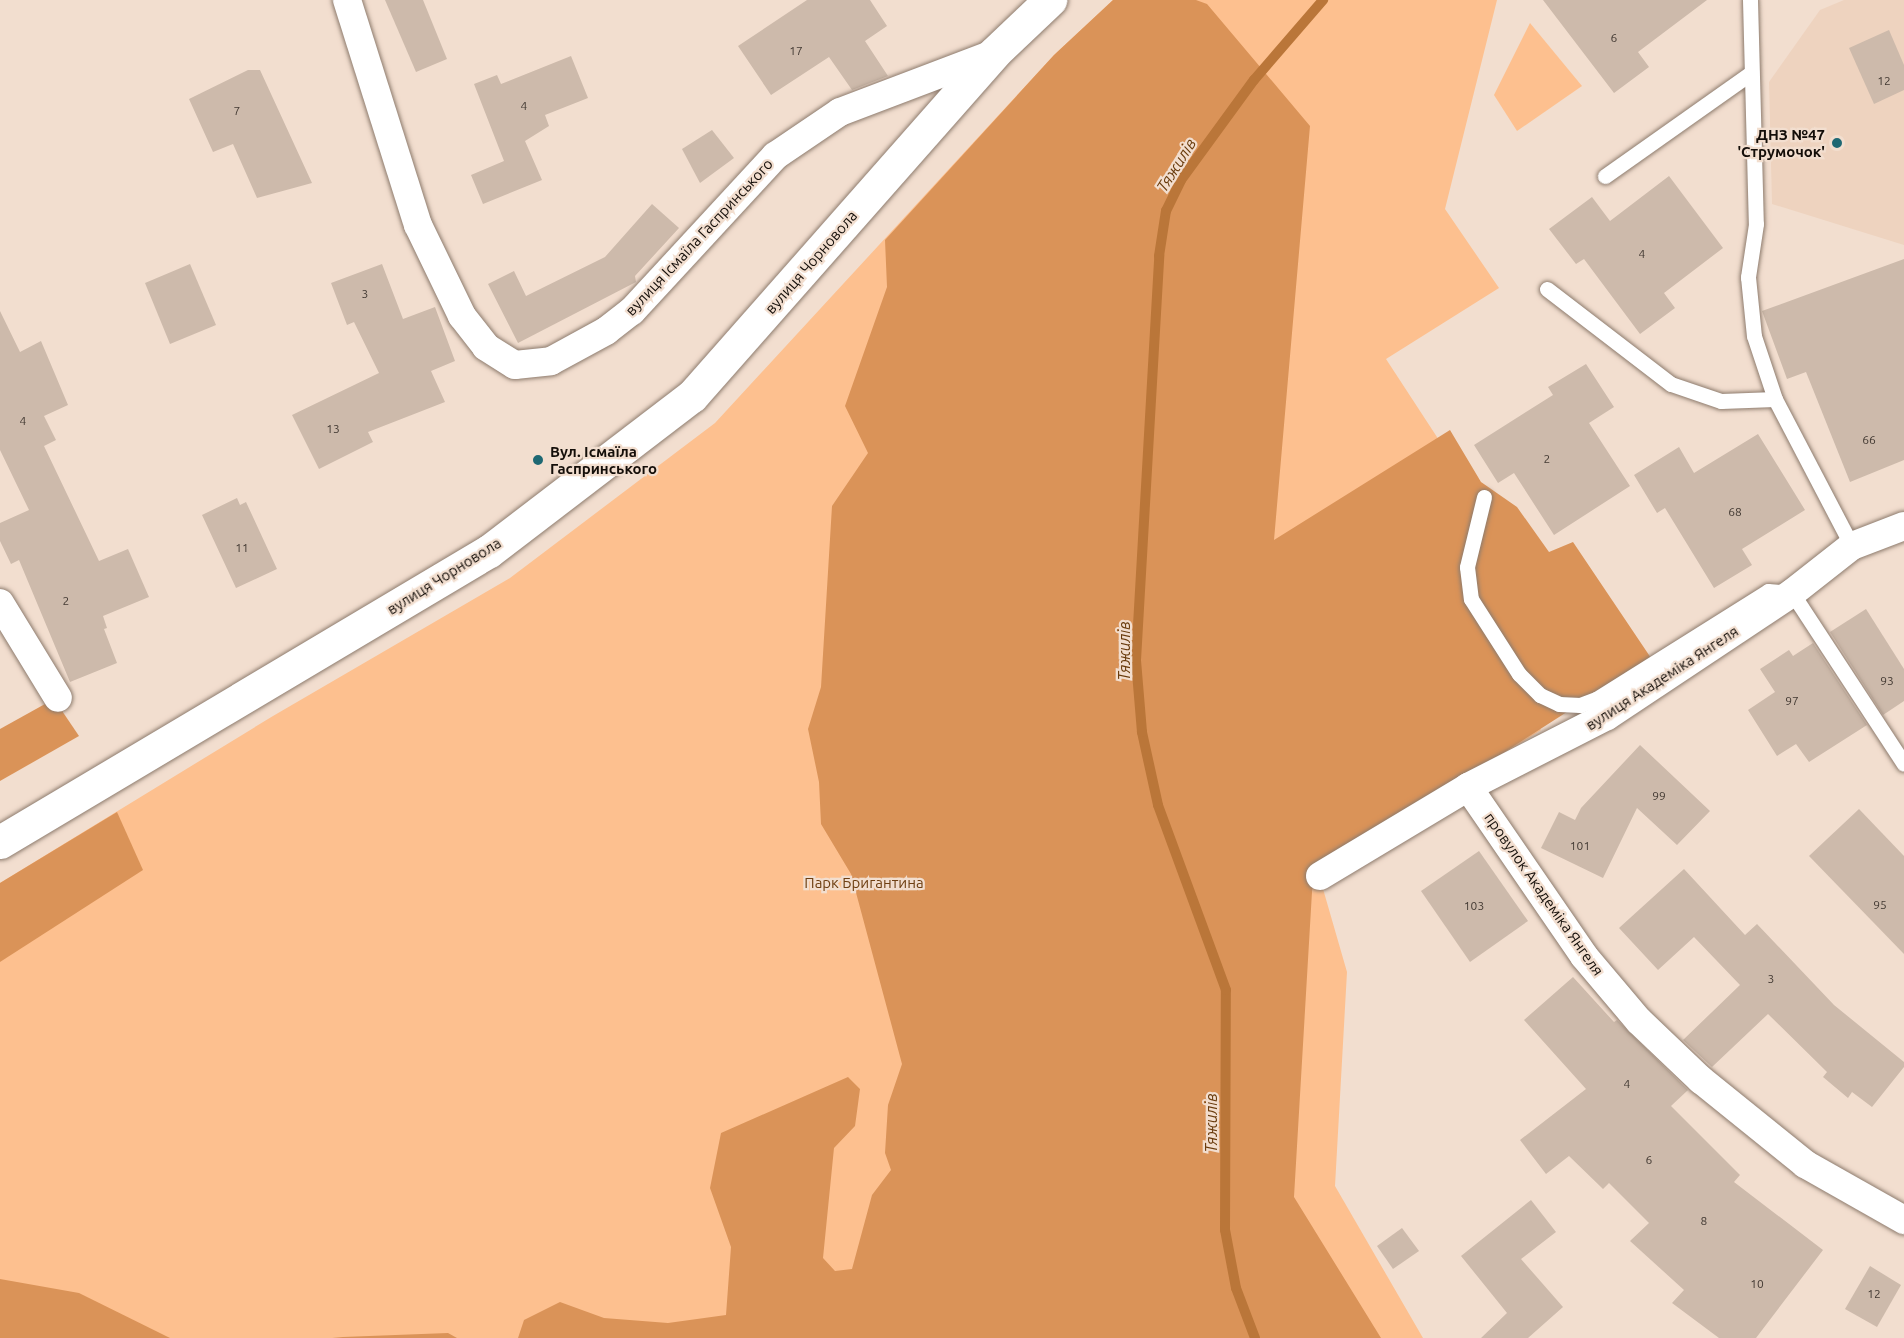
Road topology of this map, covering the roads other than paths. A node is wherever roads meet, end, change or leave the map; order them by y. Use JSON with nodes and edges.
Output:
{"nodes":[{"id":1,"x":347,"y":0,"type":"edge"},
{"id":2,"x":1050,"y":0,"type":"edge"},
{"id":3,"x":1750,"y":0,"type":"edge"},
{"id":4,"x":993,"y":54,"type":"junction"},
{"id":5,"x":1751,"y":73,"type":"junction"},
{"id":6,"x":1605,"y":176,"type":"dead end"},
{"id":7,"x":1547,"y":289,"type":"dead end"},
{"id":8,"x":1775,"y":399,"type":"junction"},
{"id":9,"x":1484,"y":497,"type":"dead end"},
{"id":10,"x":1904,"y":526,"type":"edge"},
{"id":11,"x":1852,"y":546,"type":"junction"},
{"id":12,"x":1792,"y":593,"type":"junction"},
{"id":13,"x":0,"y":603,"type":"edge"},
{"id":14,"x":58,"y":698,"type":"dead end"},
{"id":15,"x":1904,"y":764,"type":"edge"},
{"id":16,"x":1468,"y":787,"type":"junction"},
{"id":17,"x":0,"y":842,"type":"edge"},
{"id":18,"x":1320,"y":876,"type":"dead end"},
{"id":19,"x":1904,"y":1220,"type":"edge"}],
"edges":[{"from":1,"to":4,"type":"street","name":"вулиця Ісмаїла Гаспринського"},
{"from":2,"to":4,"type":"main road","name":"вулиця Чорновола"},
{"from":3,"to":5,"type":"lane"},
{"from":4,"to":17,"type":"main road","name":"вулиця Чорновола"},
{"from":5,"to":6,"type":"lane"},
{"from":5,"to":8,"type":"lane"},
{"from":7,"to":8,"type":"lane"},
{"from":8,"to":11,"type":"lane"},
{"from":9,"to":12,"type":"lane"},
{"from":10,"to":11,"type":"street","name":"вулиця Академіка Янгеля"},
{"from":11,"to":12,"type":"street","name":"вулиця Академіка Янгеля"},
{"from":12,"to":15,"type":"lane"},
{"from":12,"to":16,"type":"street","name":"вулиця Академіка Янгеля"},
{"from":13,"to":14,"type":"street"},
{"from":16,"to":18,"type":"street","name":"вулиця Академіка Янгеля"},
{"from":16,"to":19,"type":"street","name":"провулок Академіка Янгеля"}]}
